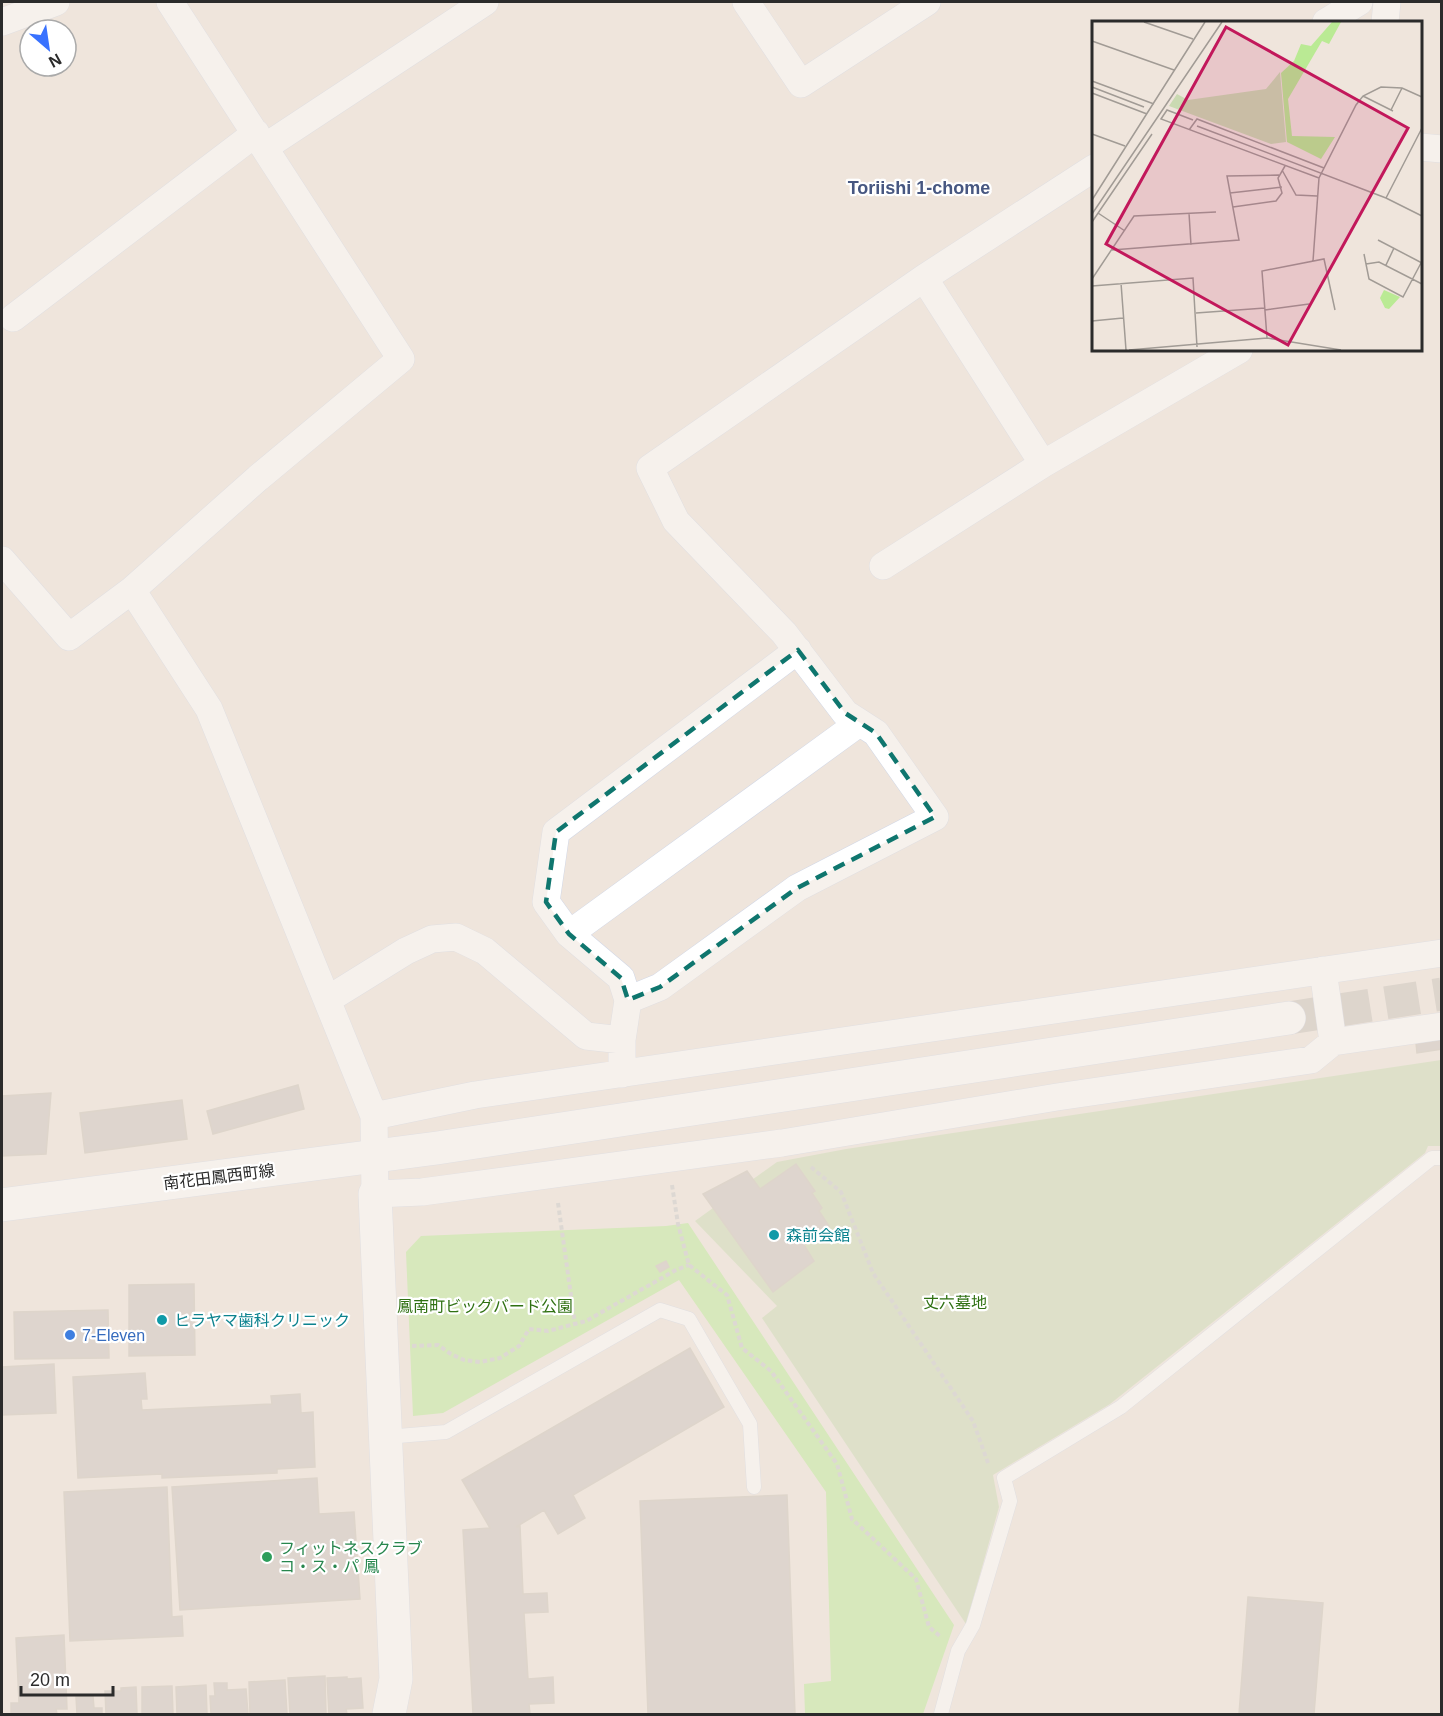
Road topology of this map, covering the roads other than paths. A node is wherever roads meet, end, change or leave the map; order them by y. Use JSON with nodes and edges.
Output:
{"nodes":[{"id":1,"x":56,"y":2,"type":"edge"},
{"id":2,"x":170,"y":2,"type":"edge"},
{"id":3,"x":485,"y":2,"type":"edge"},
{"id":4,"x":746,"y":2,"type":"edge"},
{"id":5,"x":927,"y":2,"type":"edge"},
{"id":6,"x":1359,"y":2,"type":"edge"},
{"id":7,"x":1387,"y":2,"type":"edge"},
{"id":8,"x":1328,"y":21,"type":"edge"},
{"id":9,"x":1385,"y":21,"type":"edge"},
{"id":10,"x":2,"y":22,"type":"edge"},
{"id":11,"x":260,"y":140,"type":"junction"},
{"id":12,"x":1422,"y":147,"type":"edge"},
{"id":13,"x":1442,"y":149,"type":"edge"},
{"id":14,"x":1092,"y":169,"type":"edge"},
{"id":15,"x":924,"y":278,"type":"junction"},
{"id":16,"x":13,"y":318,"type":"dead end"},
{"id":17,"x":1237,"y":351,"type":"edge"},
{"id":18,"x":1043,"y":464,"type":"junction"},
{"id":19,"x":2,"y":560,"type":"edge"},
{"id":20,"x":883,"y":566,"type":"dead end"},
{"id":21,"x":132,"y":590,"type":"junction"},
{"id":22,"x":798,"y":650,"type":"junction"},
{"id":23,"x":859,"y":723,"type":"junction"},
{"id":24,"x":569,"y":934,"type":"junction"},
{"id":25,"x":1442,"y":953,"type":"edge"},
{"id":26,"x":1323,"y":970,"type":"junction"},
{"id":27,"x":327,"y":1000,"type":"junction"},
{"id":28,"x":628,"y":1000,"type":"junction"},
{"id":29,"x":1289,"y":1018,"type":"tunnel mouth"},
{"id":30,"x":1442,"y":1026,"type":"edge"},
{"id":31,"x":622,"y":1040,"type":"junction"},
{"id":32,"x":1333,"y":1042,"type":"junction"},
{"id":33,"x":622,"y":1074,"type":"junction"},
{"id":34,"x":374,"y":1116,"type":"junction"},
{"id":35,"x":375,"y":1157,"type":"junction"},
{"id":36,"x":1442,"y":1158,"type":"edge"},
{"id":37,"x":375,"y":1194,"type":"junction"},
{"id":38,"x":2,"y":1205,"type":"edge"},
{"id":39,"x":386,"y":1437,"type":"junction"},
{"id":40,"x":754,"y":1487,"type":"dead end"},
{"id":41,"x":389,"y":1714,"type":"edge"},
{"id":42,"x":941,"y":1714,"type":"edge"}],
"edges":[{"from":1,"to":10,"type":"street"},
{"from":2,"to":11,"type":"street"},
{"from":3,"to":11,"type":"street"},
{"from":4,"to":5,"type":"street"},
{"from":6,"to":8,"type":"street"},
{"from":7,"to":9,"type":"street"},
{"from":11,"to":16,"type":"street"},
{"from":11,"to":21,"type":"street"},
{"from":12,"to":13,"type":"street"},
{"from":14,"to":15,"type":"street"},
{"from":15,"to":18,"type":"street"},
{"from":15,"to":22,"type":"street"},
{"from":17,"to":18,"type":"street"},
{"from":18,"to":20,"type":"street"},
{"from":19,"to":21,"type":"street"},
{"from":21,"to":27,"type":"street"},
{"from":22,"to":23,"type":"street"},
{"from":22,"to":24,"type":"street"},
{"from":23,"to":24,"type":"street"},
{"from":23,"to":28,"type":"street"},
{"from":24,"to":28,"type":"street"},
{"from":25,"to":26,"type":"street"},
{"from":26,"to":32,"type":"street"},
{"from":26,"to":33,"type":"street"},
{"from":27,"to":31,"type":"street"},
{"from":27,"to":34,"type":"street"},
{"from":28,"to":31,"type":"street"},
{"from":29,"to":35,"type":"street","name":"南花田鳳西町線"},
{"from":30,"to":32,"type":"street"},
{"from":31,"to":33,"type":"street"},
{"from":32,"to":37,"type":"street"},
{"from":33,"to":34,"type":"street"},
{"from":34,"to":35,"type":"street"},
{"from":35,"to":37,"type":"street"},
{"from":35,"to":38,"type":"street","name":"南花田鳳西町線"},
{"from":36,"to":42,"type":"lane"},
{"from":37,"to":39,"type":"street"},
{"from":39,"to":40,"type":"lane"},
{"from":39,"to":41,"type":"street"}]}
